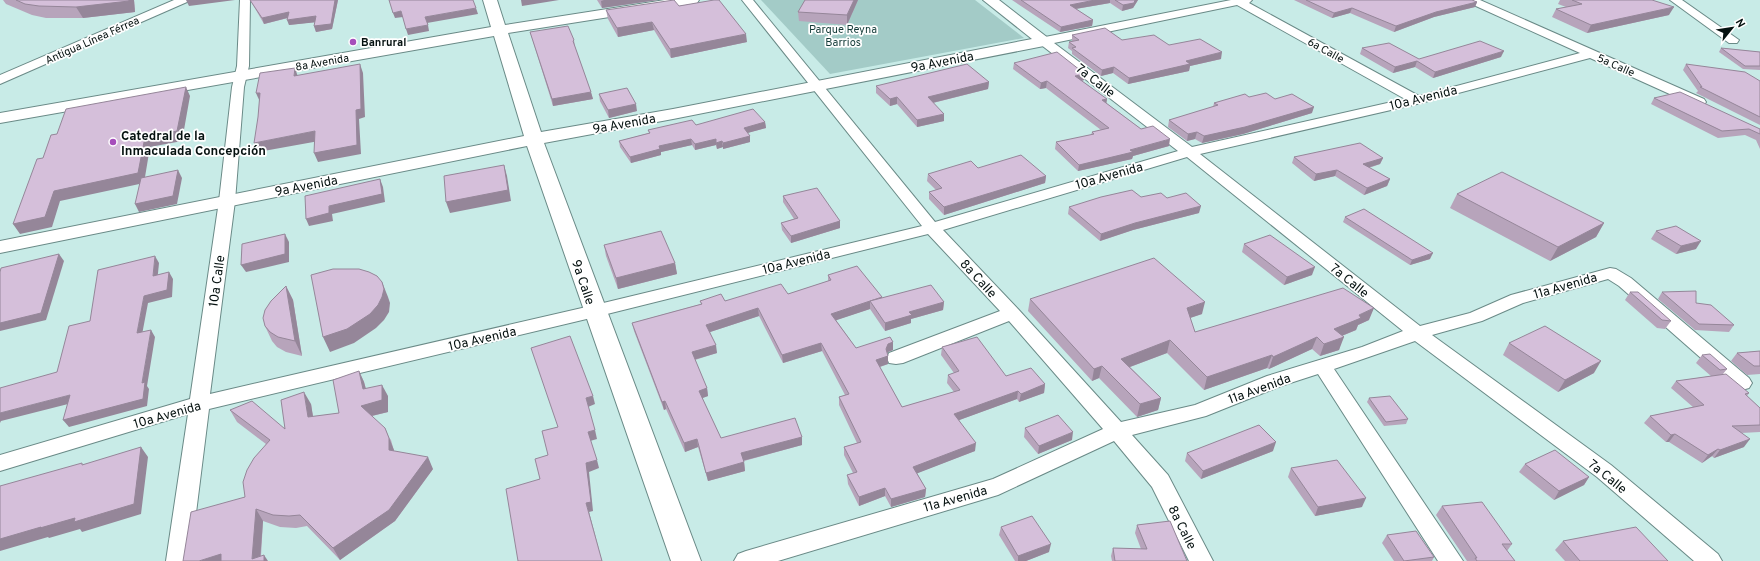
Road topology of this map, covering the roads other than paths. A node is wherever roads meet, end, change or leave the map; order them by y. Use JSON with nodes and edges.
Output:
{"nodes":[{"id":1,"x":183,"y":0,"type":"edge"},
{"id":2,"x":246,"y":0,"type":"edge"},
{"id":3,"x":490,"y":0,"type":"edge"},
{"id":4,"x":692,"y":0,"type":"edge"},
{"id":5,"x":748,"y":0,"type":"edge"},
{"id":6,"x":990,"y":0,"type":"edge"},
{"id":7,"x":1471,"y":0,"type":"edge"},
{"id":8,"x":1675,"y":0,"type":"edge"},
{"id":9,"x":1241,"y":1,"type":"edge"},
{"id":10,"x":500,"y":30,"type":"junction"},
{"id":11,"x":1044,"y":40,"type":"junction"},
{"id":12,"x":1733,"y":40,"type":"dead end"},
{"id":13,"x":1591,"y":54,"type":"junction"},
{"id":14,"x":241,"y":76,"type":"junction"},
{"id":15,"x":0,"y":80,"type":"edge"},
{"id":16,"x":816,"y":86,"type":"junction"},
{"id":17,"x":1416,"y":100,"type":"junction"},
{"id":18,"x":1713,"y":109,"type":"edge"},
{"id":19,"x":0,"y":118,"type":"edge"},
{"id":20,"x":534,"y":139,"type":"junction"},
{"id":21,"x":1189,"y":152,"type":"junction"},
{"id":22,"x":227,"y":200,"type":"junction"},
{"id":23,"x":932,"y":228,"type":"junction"},
{"id":24,"x":0,"y":247,"type":"edge"},
{"id":25,"x":595,"y":311,"type":"junction"},
{"id":26,"x":1012,"y":313,"type":"junction"},
{"id":27,"x":1416,"y":333,"type":"junction"},
{"id":28,"x":896,"y":358,"type":"dead end"},
{"id":29,"x":1322,"y":366,"type":"junction"},
{"id":30,"x":1742,"y":383,"type":"dead end"},
{"id":31,"x":199,"y":404,"type":"junction"},
{"id":32,"x":1117,"y":431,"type":"junction"},
{"id":33,"x":0,"y":462,"type":"edge"},
{"id":34,"x":178,"y":561,"type":"edge"},
{"id":35,"x":686,"y":561,"type":"edge"},
{"id":36,"x":746,"y":561,"type":"edge"},
{"id":37,"x":1201,"y":561,"type":"edge"},
{"id":38,"x":1451,"y":561,"type":"edge"},
{"id":39,"x":1710,"y":561,"type":"edge"}],
"edges":[{"from":1,"to":15,"type":"street","name":"Antigua Línea Férrea"},
{"from":2,"to":14,"type":"street","name":"10a Calle"},
{"from":3,"to":10,"type":"street","name":"9a Calle"},
{"from":4,"to":10,"type":"street","name":"8a Avenida"},
{"from":5,"to":16,"type":"street","name":"8a Calle"},
{"from":6,"to":11,"type":"street","name":"7a Calle"},
{"from":7,"to":13,"type":"street","name":"5a Calle"},
{"from":8,"to":12,"type":"street"},
{"from":9,"to":11,"type":"street","name":"9a Avenida"},
{"from":9,"to":17,"type":"street","name":"6a Calle"},
{"from":10,"to":14,"type":"street","name":"8a Avenida"},
{"from":10,"to":20,"type":"street","name":"9a Calle"},
{"from":11,"to":16,"type":"street","name":"9a Avenida"},
{"from":11,"to":21,"type":"street","name":"7a Calle"},
{"from":13,"to":17,"type":"street","name":"10a Avenida"},
{"from":13,"to":18,"type":"street","name":"5a Calle"},
{"from":14,"to":19,"type":"street","name":"8a Avenida"},
{"from":14,"to":22,"type":"street","name":"10a Calle"},
{"from":16,"to":20,"type":"street","name":"9a Avenida"},
{"from":16,"to":23,"type":"street","name":"8a Calle"},
{"from":17,"to":21,"type":"street","name":"10a Avenida"},
{"from":20,"to":22,"type":"street","name":"9a Avenida"},
{"from":20,"to":25,"type":"street","name":"9a Calle"},
{"from":21,"to":23,"type":"street","name":"10a Avenida"},
{"from":21,"to":27,"type":"street","name":"7a Calle"},
{"from":22,"to":24,"type":"street","name":"9a Avenida"},
{"from":22,"to":31,"type":"street","name":"10a Calle"},
{"from":23,"to":25,"type":"street","name":"10a Avenida"},
{"from":23,"to":26,"type":"street","name":"8a Calle"},
{"from":25,"to":31,"type":"street","name":"10a Avenida"},
{"from":25,"to":35,"type":"street","name":"9a Calle"},
{"from":26,"to":28,"type":"street"},
{"from":26,"to":32,"type":"street","name":"8a Calle"},
{"from":27,"to":29,"type":"street","name":"11a Avenida"},
{"from":27,"to":30,"type":"street","name":"11a Avenida"},
{"from":27,"to":39,"type":"street","name":"7a Calle"},
{"from":29,"to":32,"type":"street","name":"11a Avenida"},
{"from":29,"to":38,"type":"street"},
{"from":31,"to":33,"type":"street","name":"10a Avenida"},
{"from":31,"to":34,"type":"street","name":"10a Calle"},
{"from":32,"to":36,"type":"street","name":"11a Avenida"},
{"from":32,"to":37,"type":"street","name":"8a Calle"}]}
